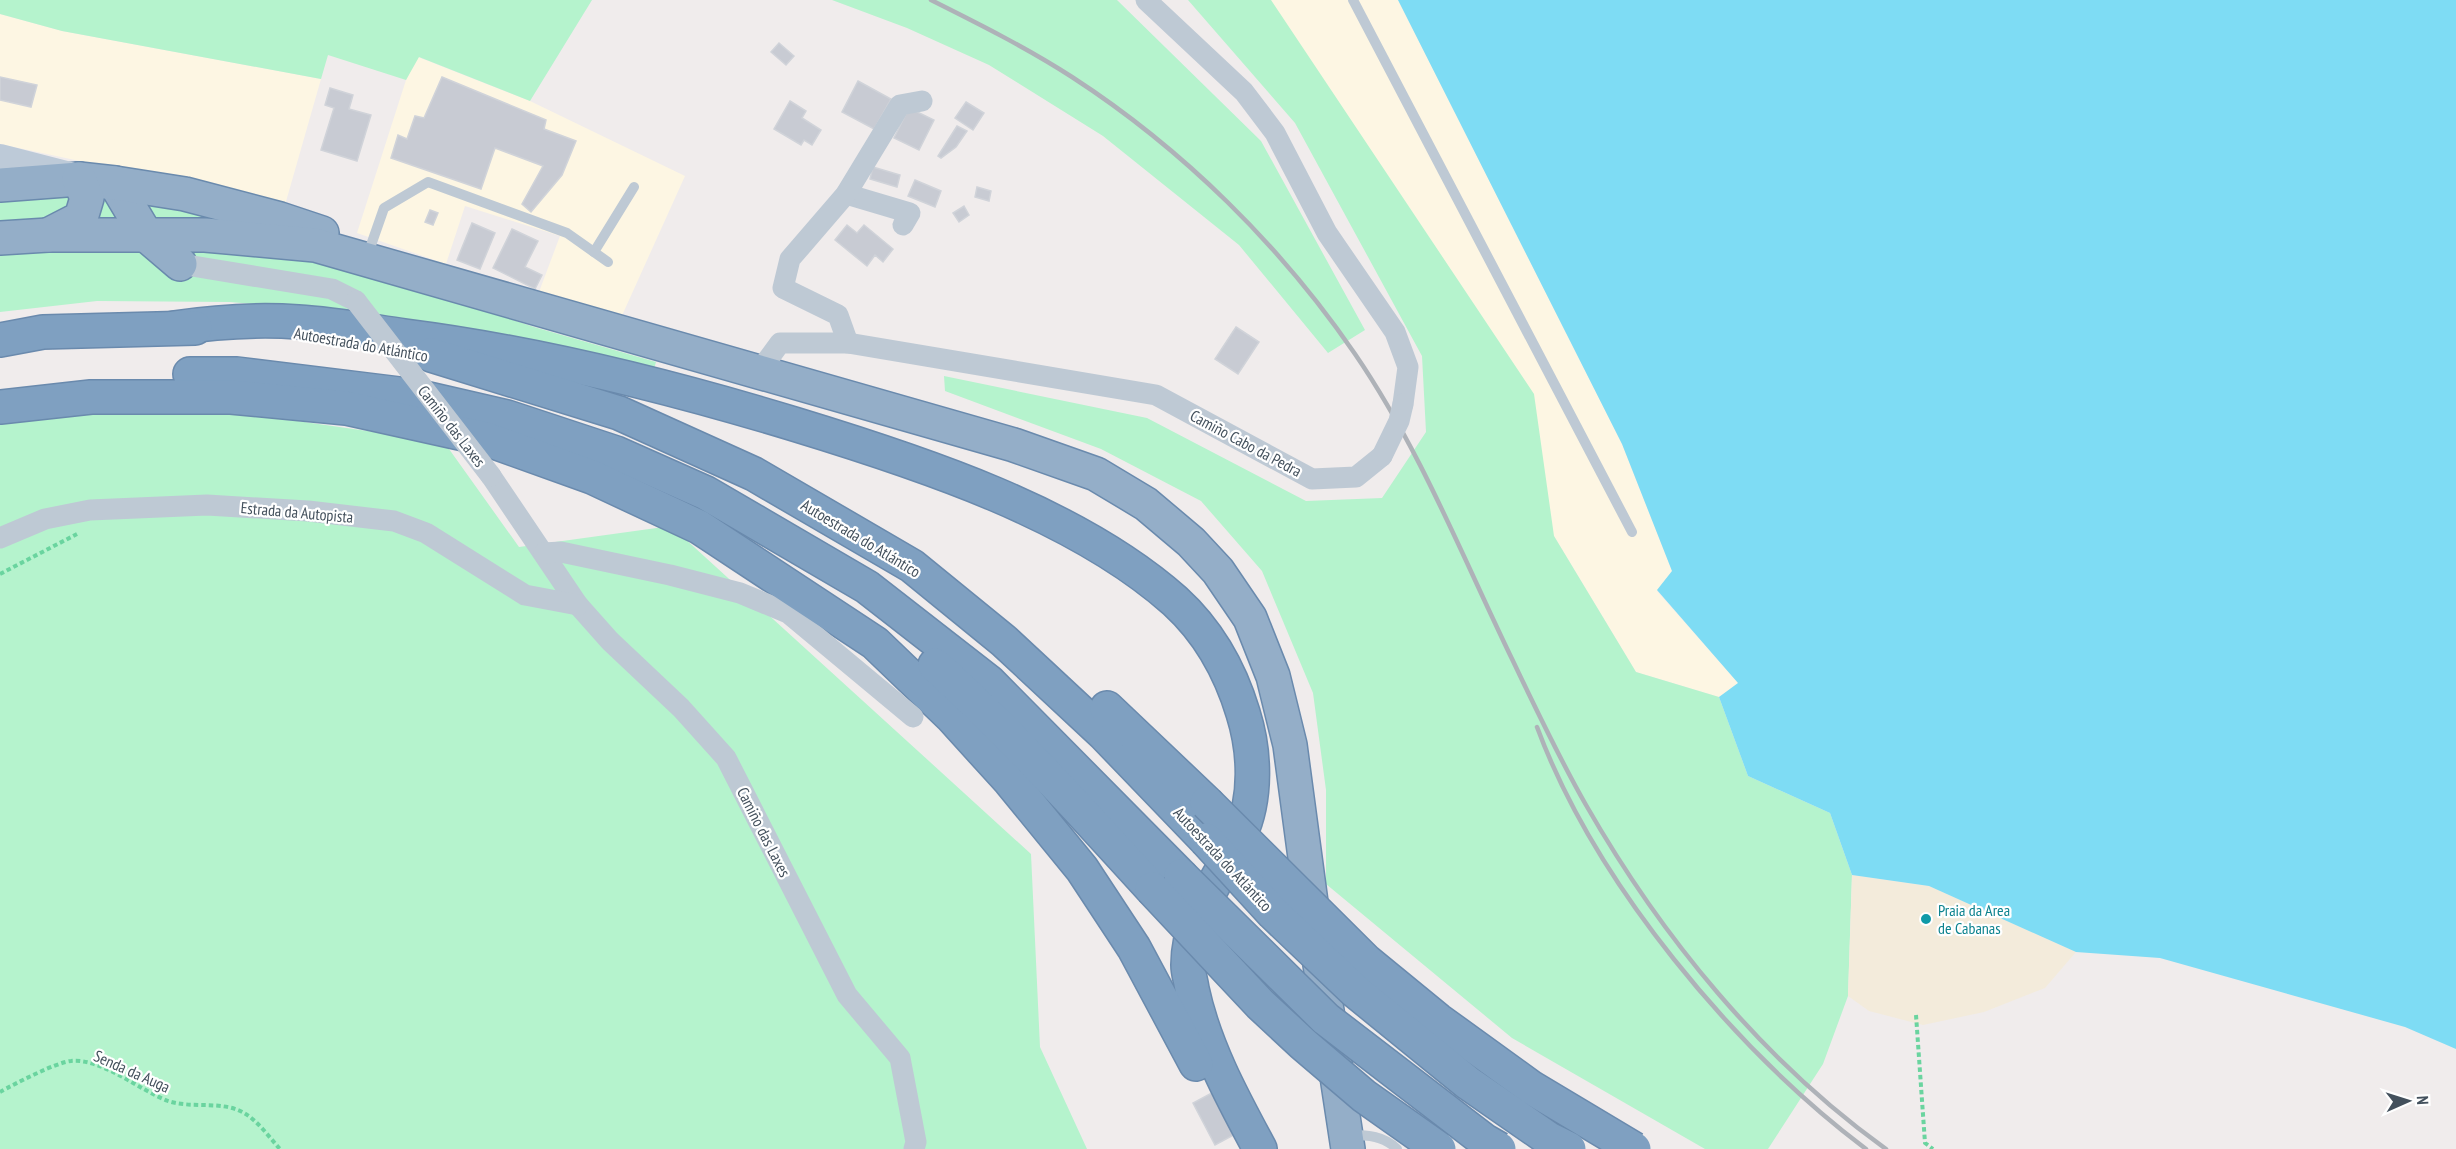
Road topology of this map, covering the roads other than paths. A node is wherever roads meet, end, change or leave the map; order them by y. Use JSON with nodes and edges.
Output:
{"nodes":[{"id":1,"x":1146,"y":0,"type":"edge"},
{"id":2,"x":1353,"y":0,"type":"edge"},
{"id":3,"x":922,"y":101,"type":"dead end"},
{"id":4,"x":0,"y":159,"type":"edge"},
{"id":5,"x":79,"y":179,"type":"junction"},
{"id":6,"x":115,"y":183,"type":"junction"},
{"id":7,"x":0,"y":185,"type":"edge"},
{"id":8,"x":634,"y":187,"type":"dead end"},
{"id":9,"x":846,"y":194,"type":"junction"},
{"id":10,"x":903,"y":225,"type":"dead end"},
{"id":11,"x":3,"y":231,"type":"edge"},
{"id":12,"x":48,"y":235,"type":"junction"},
{"id":13,"x":146,"y":235,"type":"junction"},
{"id":14,"x":83,"y":236,"type":"junction"},
{"id":15,"x":370,"y":248,"type":"junction"},
{"id":16,"x":594,"y":252,"type":"junction"},
{"id":17,"x":608,"y":262,"type":"dead end"},
{"id":18,"x":180,"y":264,"type":"junction"},
{"id":19,"x":522,"y":303,"type":"junction"},
{"id":20,"x":174,"y":328,"type":"junction"},
{"id":21,"x":0,"y":340,"type":"edge"},
{"id":22,"x":848,"y":343,"type":"junction"},
{"id":23,"x":758,"y":372,"type":"junction"},
{"id":24,"x":0,"y":385,"type":"edge"},
{"id":25,"x":0,"y":406,"type":"edge"},
{"id":26,"x":619,"y":413,"type":"junction"},
{"id":27,"x":507,"y":417,"type":"junction"},
{"id":28,"x":1632,"y":532,"type":"dead end"},
{"id":29,"x":0,"y":538,"type":"edge"},
{"id":30,"x":544,"y":553,"type":"junction"},
{"id":31,"x":578,"y":605,"type":"junction"},
{"id":32,"x":913,"y":717,"type":"dead end"},
{"id":33,"x":1347,"y":1142,"type":"edge"},
{"id":34,"x":914,"y":1149,"type":"edge"},
{"id":35,"x":1238,"y":1149,"type":"edge"},
{"id":36,"x":1260,"y":1149,"type":"edge"},
{"id":37,"x":1397,"y":1149,"type":"edge"},
{"id":38,"x":1439,"y":1149,"type":"edge"},
{"id":39,"x":1499,"y":1149,"type":"edge"},
{"id":40,"x":1569,"y":1149,"type":"edge"},
{"id":41,"x":1634,"y":1149,"type":"edge"}],
"edges":[{"from":1,"to":22,"type":"street","name":"Camiño Cabo da Pedra","bridge":true},
{"from":2,"to":28,"type":"lane"},
{"from":3,"to":9,"type":"street"},
{"from":4,"to":5,"type":"main road"},
{"from":5,"to":6,"type":"highway"},
{"from":5,"to":7,"type":"highway"},
{"from":5,"to":12,"type":"highway"},
{"from":6,"to":13,"type":"highway"},
{"from":6,"to":15,"type":"highway"},
{"from":8,"to":16,"type":"lane"},
{"from":9,"to":10,"type":"street"},
{"from":9,"to":22,"type":"street"},
{"from":11,"to":12,"type":"highway"},
{"from":12,"to":14,"type":"highway"},
{"from":13,"to":14,"type":"highway"},
{"from":13,"to":18,"type":"highway"},
{"from":13,"to":19,"type":"highway"},
{"from":14,"to":18,"type":"highway"},
{"from":15,"to":16,"type":"lane"},
{"from":15,"to":19,"type":"highway"},
{"from":16,"to":17,"type":"lane"},
{"from":18,"to":30,"type":"street","name":"Camiño das Laxes","bridge":true},
{"from":19,"to":23,"type":"highway"},
{"from":20,"to":21,"type":"highway","name":"Autoestrada do Atlántico"},
{"from":20,"to":26,"type":"highway","name":"Autoestrada do Atlántico"},
{"from":20,"to":36,"type":"highway"},
{"from":22,"to":23,"type":"street","name":"Camiño Cabo da Pedra"},
{"from":23,"to":33,"type":"highway"},
{"from":24,"to":27,"type":"highway"},
{"from":25,"to":35,"type":"highway"},
{"from":26,"to":40,"type":"highway","name":"Autoestrada do Atlántico","bridge":true},
{"from":26,"to":41,"type":"highway","bridge":true},
{"from":27,"to":38,"type":"highway","bridge":true},
{"from":27,"to":39,"type":"highway","bridge":true},
{"from":29,"to":31,"type":"street","name":"Estrada da Autopista"},
{"from":30,"to":31,"type":"street","name":"Camiño das Laxes"},
{"from":30,"to":32,"type":"street"},
{"from":31,"to":34,"type":"street","name":"Camiño das Laxes"},
{"from":33,"to":37,"type":"lane"}]}
